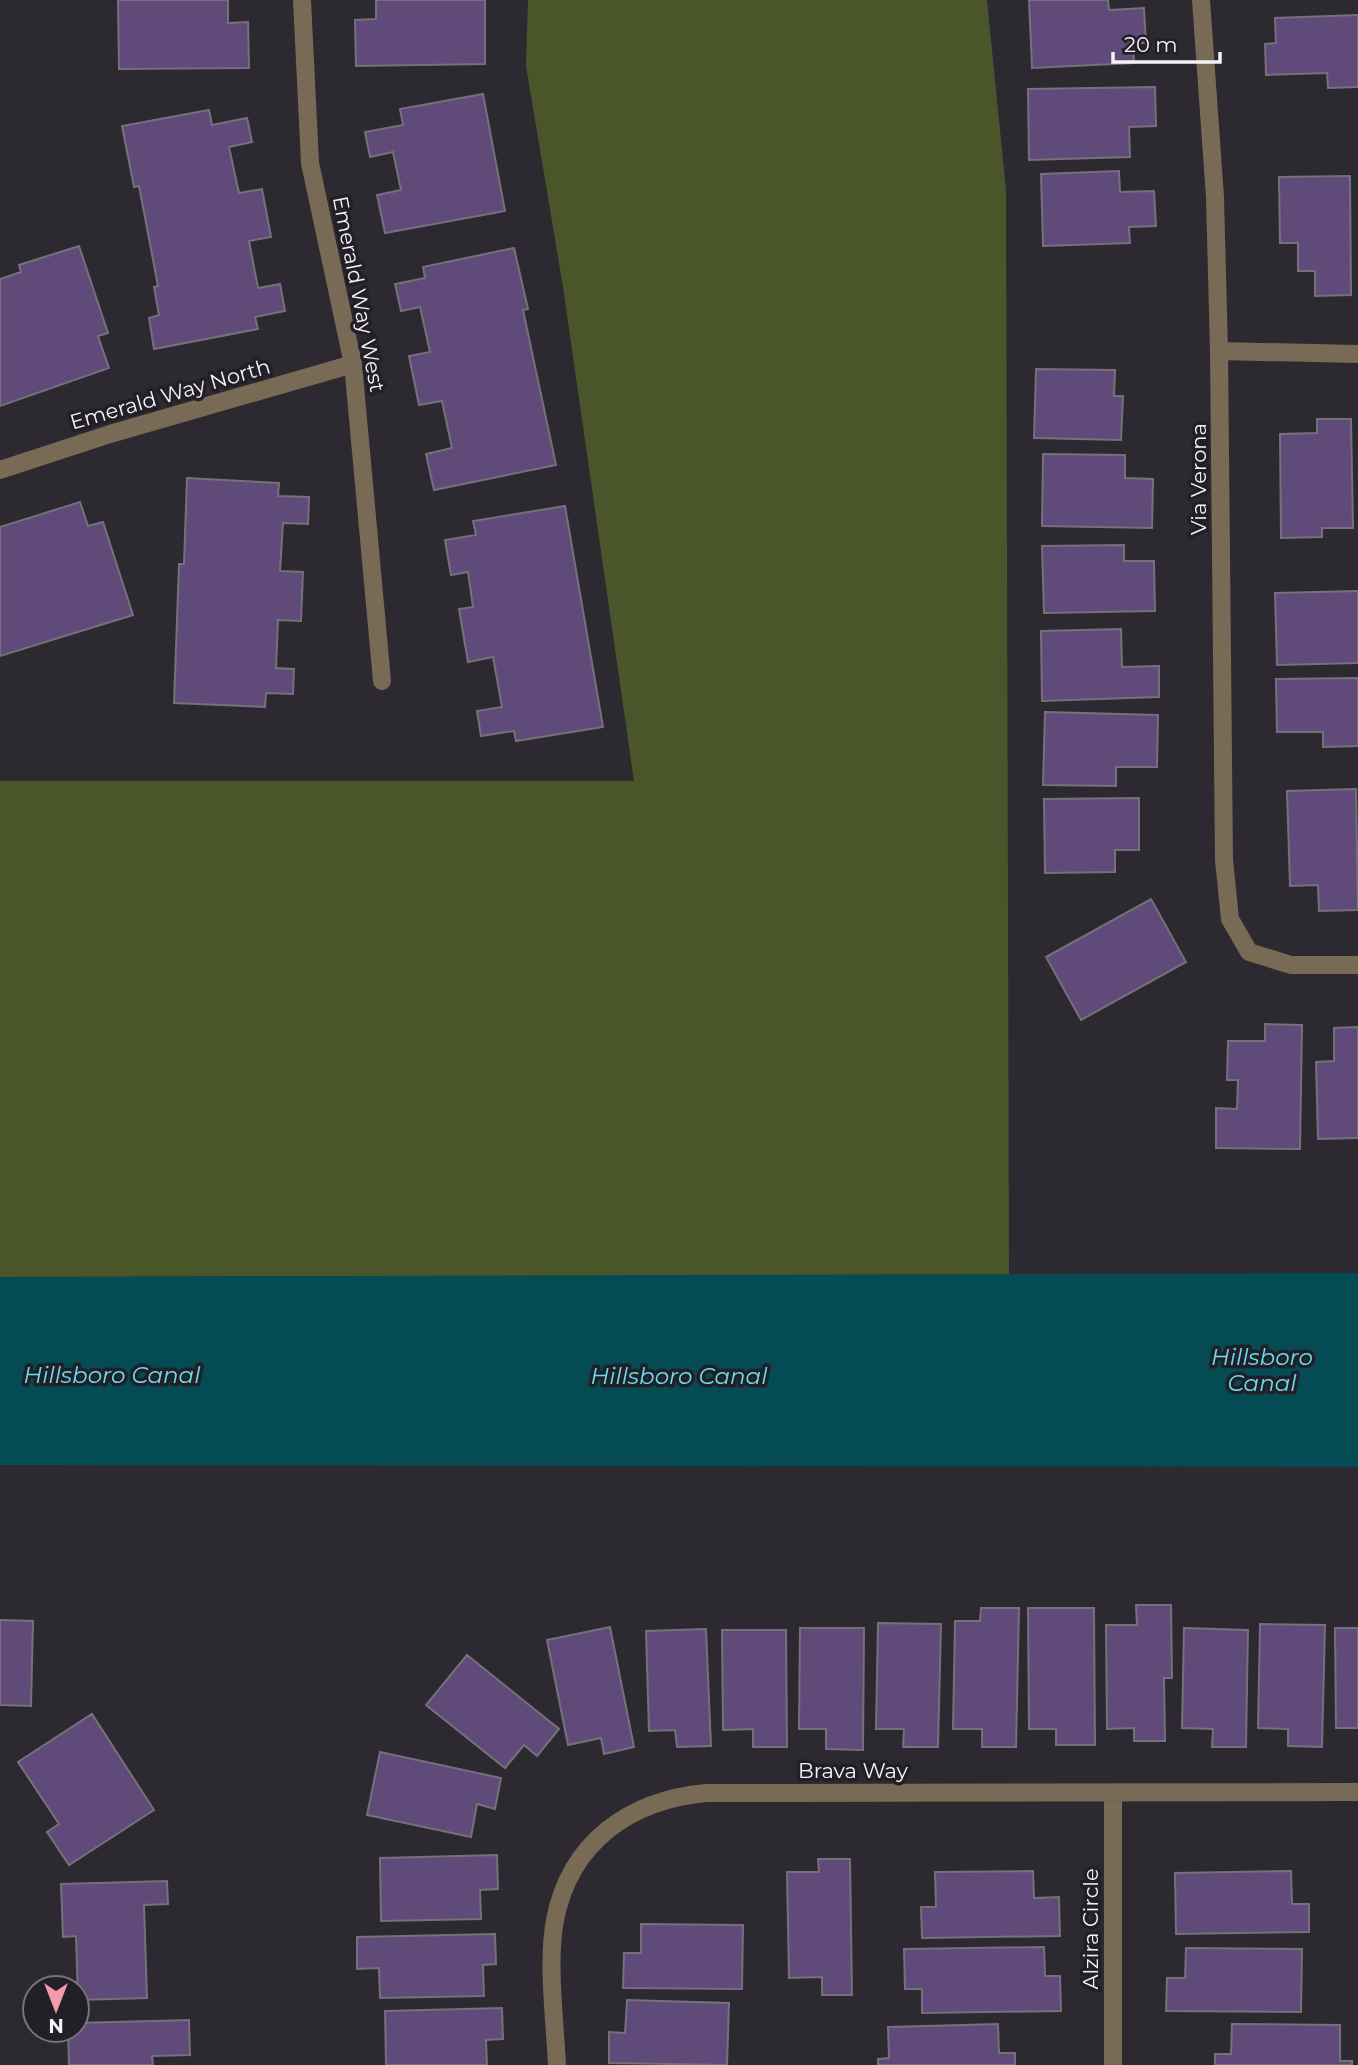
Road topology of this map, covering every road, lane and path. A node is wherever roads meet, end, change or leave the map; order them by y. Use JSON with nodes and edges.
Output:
{"nodes":[{"id":1,"x":302,"y":0,"type":"edge"},
{"id":2,"x":1201,"y":0,"type":"edge"},
{"id":3,"x":1219,"y":352,"type":"junction"},
{"id":4,"x":1358,"y":354,"type":"edge"},
{"id":5,"x":353,"y":365,"type":"junction"},
{"id":6,"x":0,"y":470,"type":"edge"},
{"id":7,"x":382,"y":681,"type":"dead end"},
{"id":8,"x":1358,"y":965,"type":"edge"},
{"id":9,"x":1358,"y":1792,"type":"edge"},
{"id":10,"x":1113,"y":1793,"type":"junction"},
{"id":11,"x":557,"y":2065,"type":"edge"},
{"id":12,"x":1113,"y":2065,"type":"edge"}],
"edges":[{"from":1,"to":5,"type":"street","name":"Emerald Way West"},
{"from":2,"to":3,"type":"street","name":"Via Verona"},
{"from":3,"to":4,"type":"street"},
{"from":3,"to":8,"type":"street","name":"Via Verona"},
{"from":5,"to":6,"type":"street","name":"Emerald Way North"},
{"from":5,"to":7,"type":"street","name":"Emerald Way West"},
{"from":9,"to":10,"type":"street","name":"Brava Way"},
{"from":10,"to":11,"type":"street","name":"Brava Way"},
{"from":10,"to":12,"type":"street","name":"Alzira Circle"}]}
